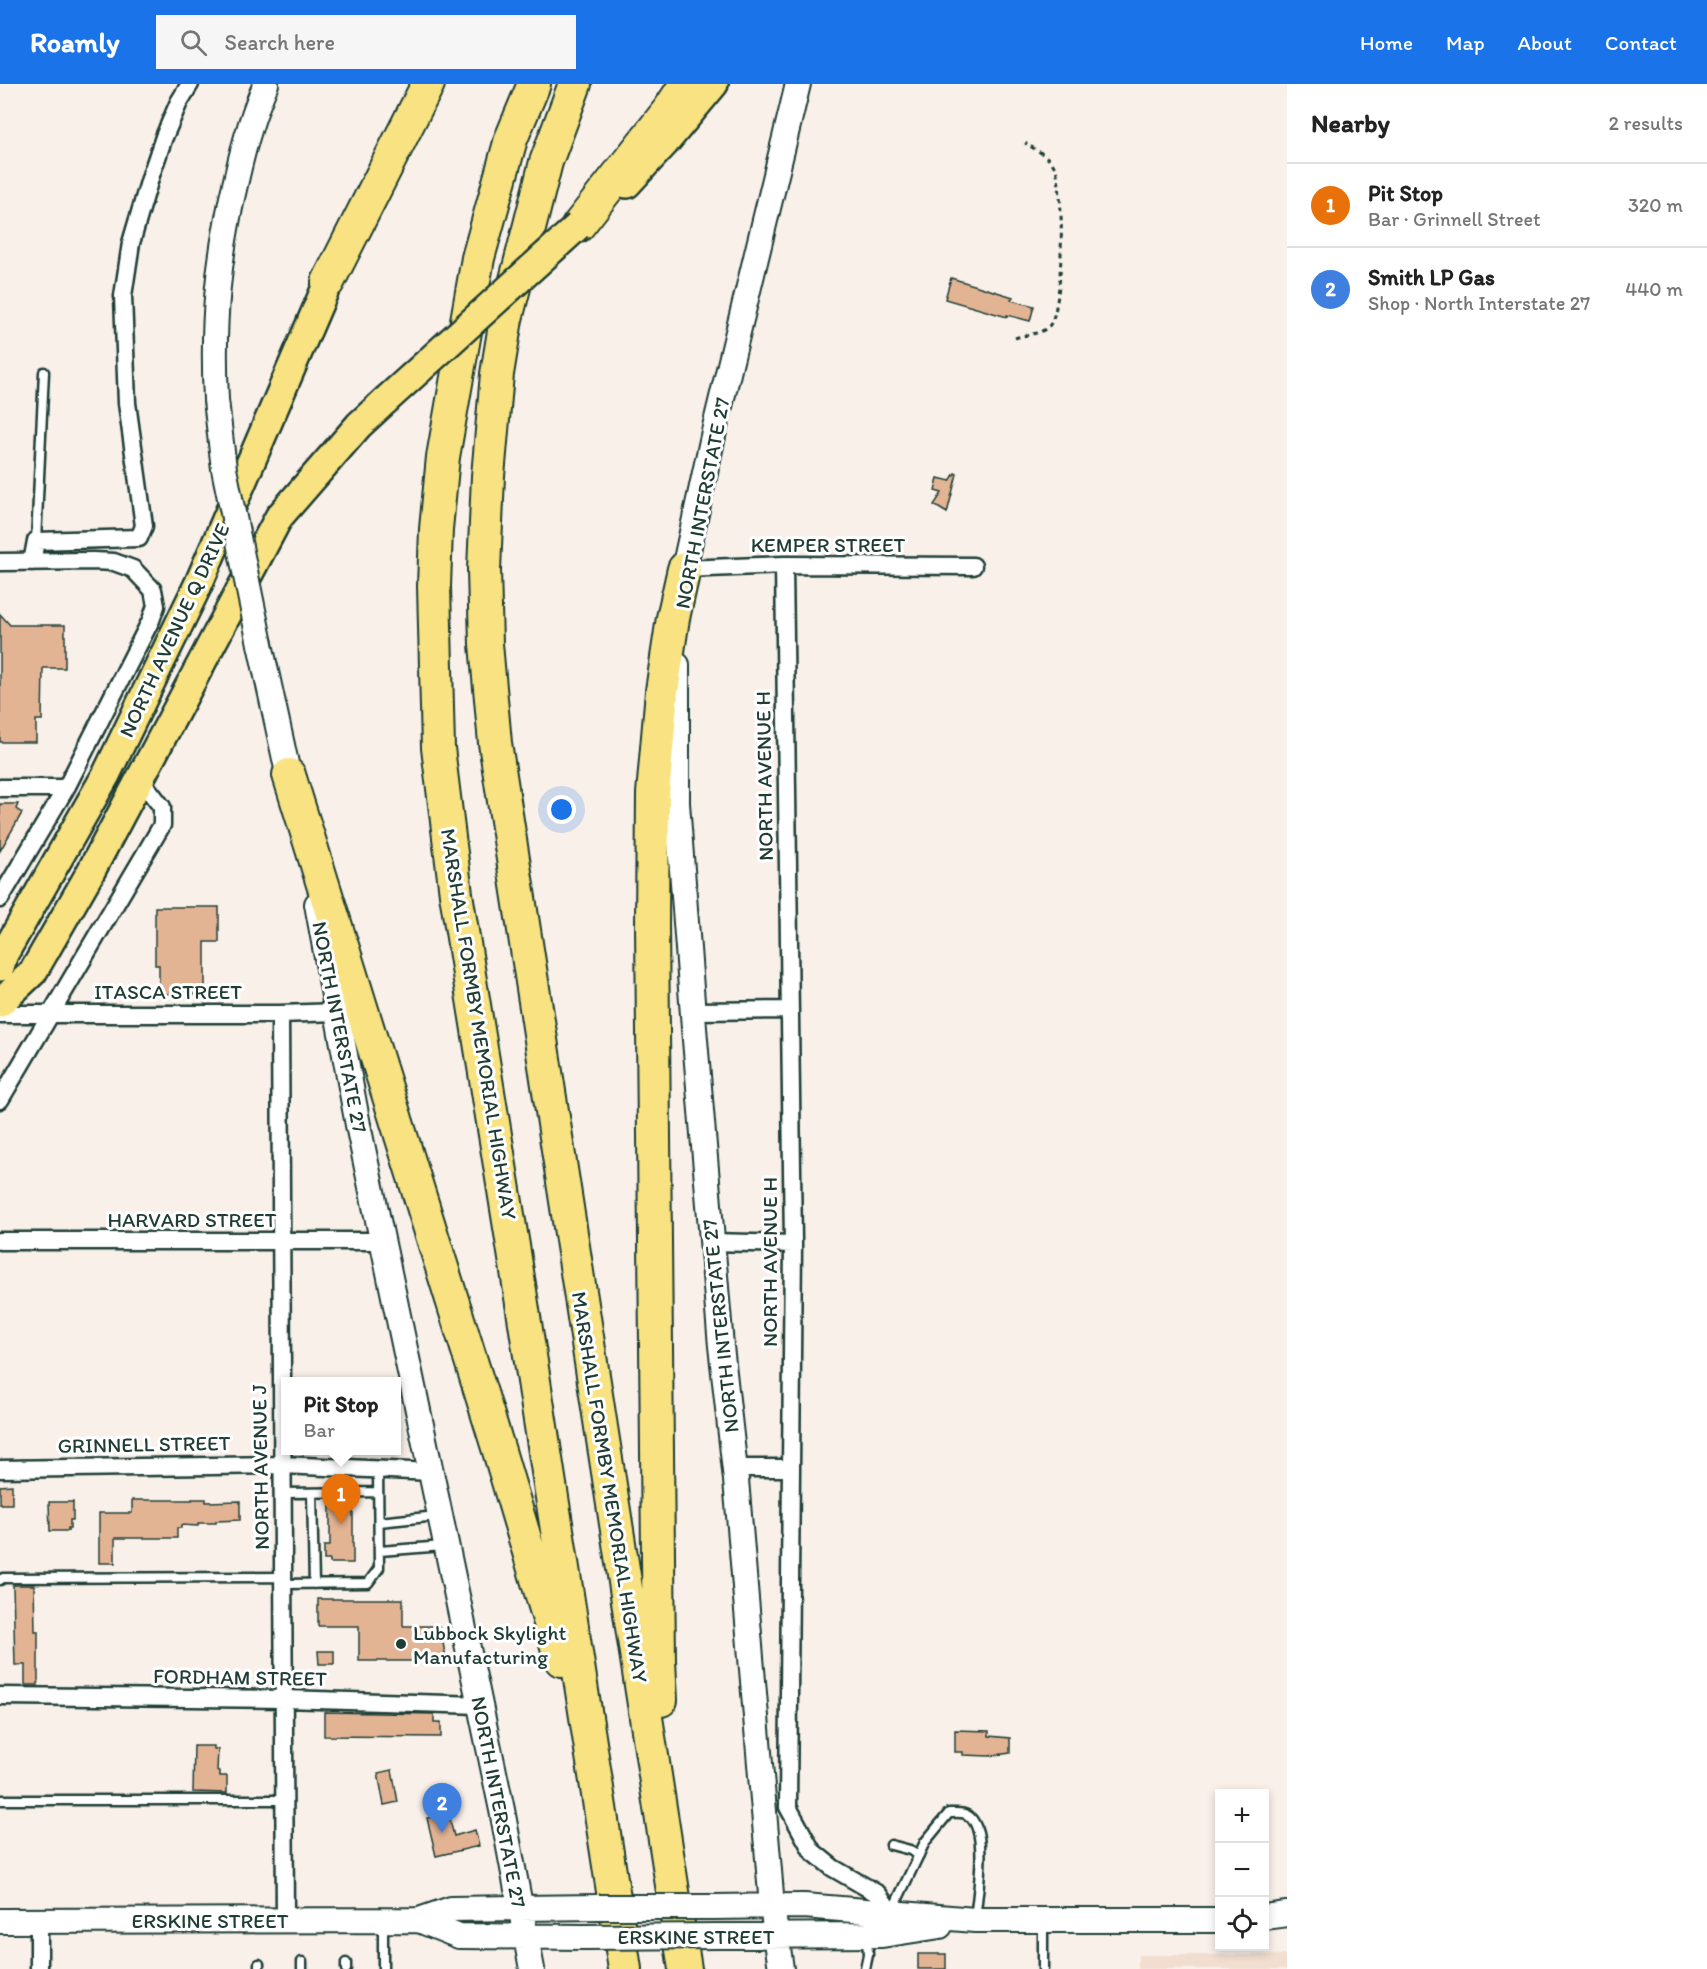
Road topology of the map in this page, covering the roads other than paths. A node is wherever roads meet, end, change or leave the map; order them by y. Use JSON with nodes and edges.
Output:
{"nodes":[{"id":1,"x":190,"y":84,"type":"edge"},
{"id":2,"x":266,"y":84,"type":"edge"},
{"id":3,"x":413,"y":84,"type":"edge"},
{"id":4,"x":428,"y":84,"type":"edge"},
{"id":5,"x":534,"y":84,"type":"edge"},
{"id":6,"x":575,"y":84,"type":"edge"},
{"id":7,"x":686,"y":84,"type":"edge"},
{"id":8,"x":714,"y":84,"type":"edge"},
{"id":9,"x":798,"y":84,"type":"edge"},
{"id":10,"x":578,"y":226,"type":"junction"},
{"id":11,"x":328,"y":282,"type":"junction"},
{"id":12,"x":44,"y":372,"type":"dead end"},
{"id":13,"x":36,"y":541,"type":"junction"},
{"id":14,"x":0,"y":562,"type":"edge"},
{"id":15,"x":32,"y":562,"type":"junction"},
{"id":16,"x":784,"y":566,"type":"junction"},
{"id":17,"x":973,"y":566,"type":"dead end"},
{"id":18,"x":684,"y":569,"type":"junction"},
{"id":19,"x":289,"y":775,"type":"junction"},
{"id":20,"x":141,"y":780,"type":"junction"},
{"id":21,"x":0,"y":788,"type":"edge"},
{"id":22,"x":66,"y":788,"type":"junction"},
{"id":23,"x":0,"y":899,"type":"edge"},
{"id":24,"x":0,"y":967,"type":"edge"},
{"id":25,"x":0,"y":1003,"type":"edge"},
{"id":26,"x":790,"y":1010,"type":"junction"},
{"id":27,"x":693,"y":1011,"type":"junction"},
{"id":28,"x":337,"y":1012,"type":"junction"},
{"id":29,"x":0,"y":1014,"type":"edge"},
{"id":30,"x":50,"y":1014,"type":"junction"},
{"id":31,"x":280,"y":1014,"type":"junction"},
{"id":32,"x":0,"y":1100,"type":"edge"},
{"id":33,"x":0,"y":1241,"type":"edge"},
{"id":34,"x":280,"y":1241,"type":"junction"},
{"id":35,"x":383,"y":1241,"type":"junction"},
{"id":36,"x":712,"y":1242,"type":"junction"},
{"id":37,"x":793,"y":1244,"type":"junction"},
{"id":38,"x":281,"y":1377,"type":"edge"},
{"id":39,"x":282,"y":1455,"type":"edge"},
{"id":40,"x":282,"y":1465,"type":"junction"},
{"id":41,"x":734,"y":1468,"type":"junction"},
{"id":42,"x":791,"y":1468,"type":"junction"},
{"id":43,"x":0,"y":1469,"type":"edge"},
{"id":44,"x":378,"y":1469,"type":"junction"},
{"id":45,"x":432,"y":1472,"type":"junction"},
{"id":46,"x":378,"y":1492,"type":"junction"},
{"id":47,"x":283,"y":1493,"type":"junction"},
{"id":48,"x":312,"y":1493,"type":"junction"},
{"id":49,"x":441,"y":1516,"type":"junction"},
{"id":50,"x":379,"y":1522,"type":"junction"},
{"id":51,"x":447,"y":1546,"type":"junction"},
{"id":52,"x":380,"y":1551,"type":"junction"},
{"id":53,"x":0,"y":1580,"type":"edge"},
{"id":54,"x":283,"y":1580,"type":"junction"},
{"id":55,"x":314,"y":1584,"type":"junction"},
{"id":56,"x":0,"y":1696,"type":"edge"},
{"id":57,"x":284,"y":1700,"type":"junction"},
{"id":58,"x":480,"y":1705,"type":"junction"},
{"id":59,"x":592,"y":1757,"type":"junction"},
{"id":60,"x":0,"y":1800,"type":"edge"},
{"id":61,"x":285,"y":1800,"type":"junction"},
{"id":62,"x":891,"y":1845,"type":"dead end"},
{"id":63,"x":919,"y":1855,"type":"junction"},
{"id":64,"x":670,"y":1874,"type":"junction"},
{"id":65,"x":772,"y":1906,"type":"junction"},
{"id":66,"x":520,"y":1907,"type":"junction"},
{"id":67,"x":891,"y":1912,"type":"junction"},
{"id":68,"x":1287,"y":1914,"type":"edge"},
{"id":69,"x":1269,"y":1916,"type":"edge"},
{"id":70,"x":285,"y":1920,"type":"junction"},
{"id":71,"x":383,"y":1920,"type":"junction"},
{"id":72,"x":419,"y":1920,"type":"junction"},
{"id":73,"x":975,"y":1920,"type":"junction"},
{"id":74,"x":1215,"y":1920,"type":"edge"},
{"id":75,"x":0,"y":1921,"type":"edge"},
{"id":76,"x":39,"y":1921,"type":"junction"},
{"id":77,"x":1043,"y":1921,"type":"junction"},
{"id":78,"x":867,"y":1935,"type":"junction"},
{"id":79,"x":776,"y":1936,"type":"junction"},
{"id":80,"x":526,"y":1937,"type":"junction"},
{"id":81,"x":39,"y":1969,"type":"edge"},
{"id":82,"x":383,"y":1969,"type":"edge"},
{"id":83,"x":532,"y":1969,"type":"edge"},
{"id":84,"x":625,"y":1969,"type":"edge"},
{"id":85,"x":686,"y":1969,"type":"edge"},
{"id":86,"x":781,"y":1969,"type":"edge"},
{"id":87,"x":865,"y":1969,"type":"edge"},
{"id":88,"x":1043,"y":1969,"type":"edge"}],
"edges":[{"from":1,"to":13,"type":"street"},
{"from":2,"to":19,"type":"main road","name":"NORTH INTERSTATE 27","bridge":true},
{"from":3,"to":11,"type":"main road","name":"NORTH AVENUE Q DRIVE"},
{"from":4,"to":11,"type":"highway"},
{"from":5,"to":59,"type":"highway","name":"MARSHALL FORMBY MEMORIAL HIGHWAY"},
{"from":6,"to":64,"type":"highway","name":"MARSHALL FORMBY MEMORIAL HIGHWAY"},
{"from":7,"to":10,"type":"highway"},
{"from":8,"to":10,"type":"main road","name":"NORTH AVENUE Q DRIVE"},
{"from":9,"to":18,"type":"main road","name":"NORTH INTERSTATE 27"},
{"from":10,"to":20,"type":"main road","name":"NORTH AVENUE Q DRIVE","bridge":true},
{"from":11,"to":24,"type":"main road","name":"NORTH AVENUE Q DRIVE"},
{"from":12,"to":13,"type":"lane"},
{"from":13,"to":15,"type":"street"},
{"from":14,"to":15,"type":"street"},
{"from":15,"to":22,"type":"street","name":"NORTH AVENUE Q DRIVE"},
{"from":16,"to":17,"type":"street","name":"KEMPER STREET"},
{"from":16,"to":18,"type":"street","name":"KEMPER STREET"},
{"from":16,"to":26,"type":"street","name":"NORTH AVENUE H"},
{"from":18,"to":27,"type":"main road","name":"NORTH INTERSTATE 27"},
{"from":18,"to":64,"type":"highway"},
{"from":19,"to":28,"type":"main road","name":"NORTH INTERSTATE 27"},
{"from":19,"to":59,"type":"highway"},
{"from":20,"to":25,"type":"main road","name":"NORTH AVENUE Q DRIVE"},
{"from":20,"to":30,"type":"street"},
{"from":21,"to":22,"type":"street"},
{"from":22,"to":23,"type":"street","name":"NORTH AVENUE Q DRIVE"},
{"from":26,"to":27,"type":"street"},
{"from":26,"to":37,"type":"street","name":"NORTH AVENUE H"},
{"from":27,"to":36,"type":"main road","name":"NORTH INTERSTATE 27"},
{"from":28,"to":31,"type":"street","name":"ITASCA STREET"},
{"from":28,"to":35,"type":"main road","name":"NORTH INTERSTATE 27"},
{"from":29,"to":30,"type":"street","name":"ITASCA STREET"},
{"from":30,"to":31,"type":"street","name":"ITASCA STREET"},
{"from":30,"to":32,"type":"street"},
{"from":31,"to":34,"type":"street","name":"NORTH AVENUE J"},
{"from":33,"to":34,"type":"street","name":"HARVARD STREET"},
{"from":34,"to":35,"type":"street","name":"HARVARD STREET"},
{"from":34,"to":38,"type":"street","name":"NORTH AVENUE J"},
{"from":35,"to":45,"type":"main road","name":"NORTH INTERSTATE 27"},
{"from":36,"to":37,"type":"street"},
{"from":36,"to":41,"type":"main road","name":"NORTH INTERSTATE 27"},
{"from":37,"to":42,"type":"street","name":"NORTH AVENUE H"},
{"from":39,"to":40,"type":"street","name":"NORTH AVENUE J"},
{"from":40,"to":43,"type":"street","name":"GRINNELL STREET"},
{"from":40,"to":44,"type":"street","name":"GRINNELL STREET"},
{"from":40,"to":47,"type":"street","name":"NORTH AVENUE J"},
{"from":41,"to":42,"type":"street"},
{"from":41,"to":65,"type":"main road","name":"NORTH INTERSTATE 27"},
{"from":42,"to":67,"type":"street","name":"NORTH AVENUE H"},
{"from":44,"to":45,"type":"street","name":"GRINNELL STREET"},
{"from":44,"to":46,"type":"lane"},
{"from":45,"to":49,"type":"main road","name":"NORTH INTERSTATE 27"},
{"from":46,"to":48,"type":"lane"},
{"from":46,"to":50,"type":"lane"},
{"from":47,"to":48,"type":"lane"},
{"from":47,"to":54,"type":"street","name":"NORTH AVENUE J"},
{"from":48,"to":55,"type":"lane"},
{"from":49,"to":50,"type":"lane"},
{"from":49,"to":51,"type":"main road","name":"NORTH INTERSTATE 27"},
{"from":50,"to":52,"type":"lane"},
{"from":51,"to":52,"type":"lane"},
{"from":51,"to":58,"type":"main road","name":"NORTH INTERSTATE 27"},
{"from":52,"to":55,"type":"lane"},
{"from":53,"to":54,"type":"lane"},
{"from":54,"to":55,"type":"lane"},
{"from":54,"to":57,"type":"street","name":"NORTH AVENUE J"},
{"from":56,"to":57,"type":"street","name":"FORDHAM STREET"},
{"from":57,"to":58,"type":"street","name":"FORDHAM STREET"},
{"from":57,"to":61,"type":"street","name":"NORTH AVENUE J"},
{"from":58,"to":66,"type":"main road","name":"NORTH INTERSTATE 27"},
{"from":59,"to":84,"type":"highway","name":"MARSHALL FORMBY MEMORIAL HIGHWAY"},
{"from":60,"to":61,"type":"lane"},
{"from":61,"to":70,"type":"street","name":"NORTH AVENUE J"},
{"from":62,"to":63,"type":"lane"},
{"from":63,"to":67,"type":"lane"},
{"from":63,"to":73,"type":"lane"},
{"from":64,"to":85,"type":"highway","name":"MARSHALL FORMBY MEMORIAL HIGHWAY"},
{"from":65,"to":66,"type":"main road","name":"ERSKINE STREET","bridge":true},
{"from":65,"to":67,"type":"main road","name":"ERSKINE STREET"},
{"from":65,"to":79,"type":"main road","name":"NORTH INTERSTATE 27"},
{"from":66,"to":72,"type":"main road","name":"ERSKINE STREET"},
{"from":66,"to":80,"type":"main road","name":"NORTH INTERSTATE 27"},
{"from":67,"to":73,"type":"main road","name":"ERSKINE STREET"},
{"from":68,"to":69,"type":"main road"},
{"from":70,"to":71,"type":"main road","name":"ERSKINE STREET"},
{"from":70,"to":76,"type":"main road","name":"ERSKINE STREET"},
{"from":71,"to":72,"type":"main road","name":"ERSKINE STREET"},
{"from":71,"to":82,"type":"lane"},
{"from":72,"to":80,"type":"main road","name":"ERSKINE STREET"},
{"from":73,"to":77,"type":"main road","name":"ERSKINE STREET"},
{"from":73,"to":78,"type":"main road","name":"ERSKINE STREET"},
{"from":74,"to":77,"type":"main road","name":"ERSKINE STREET"},
{"from":75,"to":76,"type":"main road","name":"ERSKINE STREET"},
{"from":76,"to":81,"type":"street"},
{"from":77,"to":88,"type":"lane"},
{"from":78,"to":79,"type":"main road","name":"ERSKINE STREET"},
{"from":78,"to":87,"type":"lane"},
{"from":79,"to":80,"type":"main road","name":"ERSKINE STREET","bridge":true},
{"from":79,"to":86,"type":"main road","name":"NORTH INTERSTATE 27"},
{"from":80,"to":83,"type":"main road","name":"NORTH INTERSTATE 27"}]}
